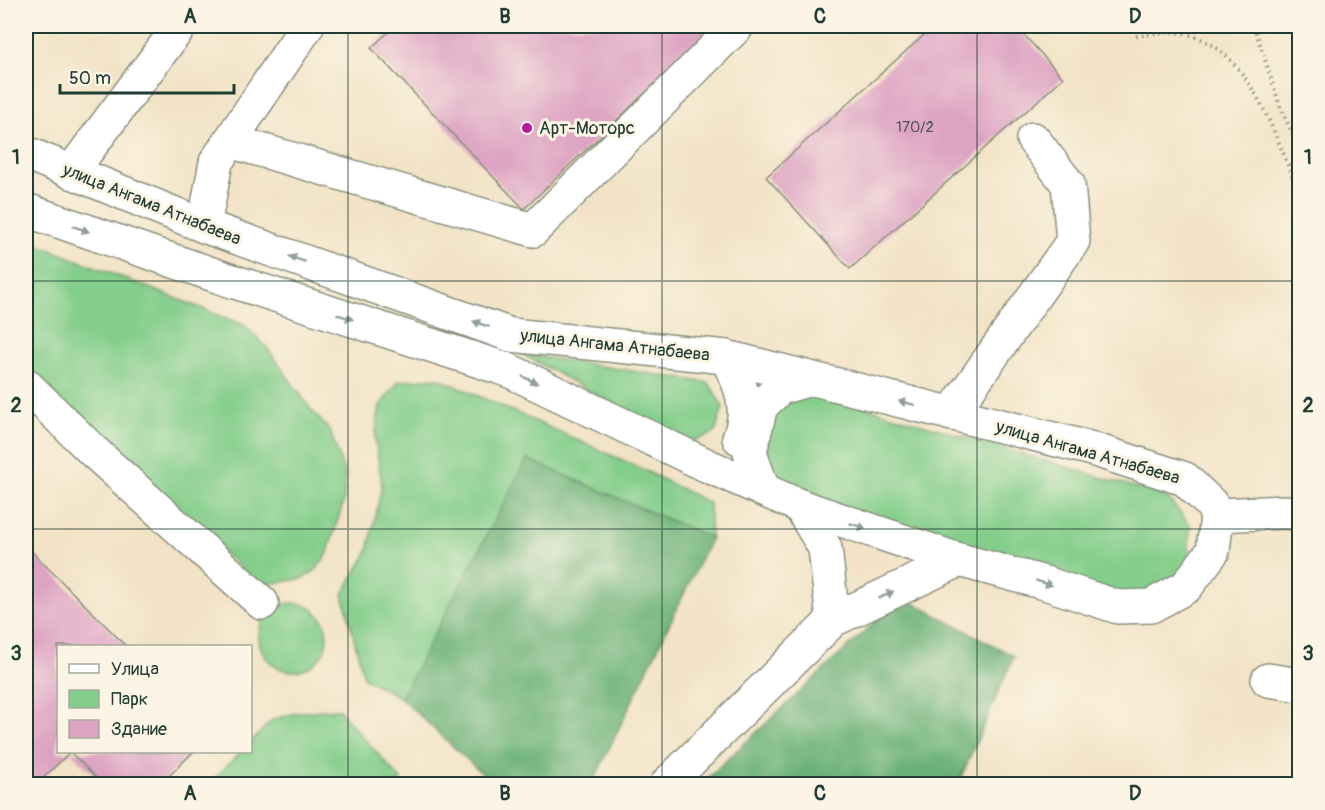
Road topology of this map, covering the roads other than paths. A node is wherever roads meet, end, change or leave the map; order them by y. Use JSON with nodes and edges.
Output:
{"nodes":[{"id":1,"x":180,"y":26,"type":"edge"},
{"id":2,"x":307,"y":26,"type":"edge"},
{"id":3,"x":737,"y":26,"type":"edge"},
{"id":4,"x":1033,"y":139,"type":"dead end"},
{"id":5,"x":230,"y":141,"type":"junction"},
{"id":6,"x":26,"y":153,"type":"edge"},
{"id":7,"x":71,"y":172,"type":"junction"},
{"id":8,"x":26,"y":210,"type":"edge"},
{"id":9,"x":204,"y":226,"type":"junction"},
{"id":10,"x":726,"y":357,"type":"junction"},
{"id":11,"x":811,"y":379,"type":"junction"},
{"id":12,"x":26,"y":384,"type":"edge"},
{"id":13,"x":951,"y":414,"type":"junction"},
{"id":14,"x":706,"y":465,"type":"junction"},
{"id":15,"x":763,"y":490,"type":"junction"},
{"id":16,"x":800,"y":506,"type":"junction"},
{"id":17,"x":1299,"y":514,"type":"edge"},
{"id":18,"x":1217,"y":515,"type":"junction"},
{"id":19,"x":959,"y":560,"type":"junction"},
{"id":20,"x":262,"y":603,"type":"dead end"},
{"id":21,"x":833,"y":620,"type":"junction"},
{"id":22,"x":1268,"y":680,"type":"dead end"},
{"id":23,"x":1299,"y":685,"type":"edge"},
{"id":24,"x":667,"y":784,"type":"edge"}],
"edges":[{"from":1,"to":7,"type":"street"},
{"from":2,"to":5,"type":"street"},
{"from":3,"to":5,"type":"street"},
{"from":4,"to":13,"type":"street"},
{"from":5,"to":9,"type":"street"},
{"from":6,"to":7,"type":"street","name":"улица Ангама Атнабаева"},
{"from":7,"to":9,"type":"street","name":"улица Ангама Атнабаева"},
{"from":8,"to":14,"type":"street","name":"улица Ангама Атнабаева","one_way":true},
{"from":10,"to":9,"type":"street","name":"улица Ангама Атнабаева","one_way":true},
{"from":10,"to":11,"type":"street","name":"улица Ангама Атнабаева"},
{"from":10,"to":14,"type":"street"},
{"from":13,"to":11,"type":"street","name":"улица Ангама Атнабаева","one_way":true},
{"from":11,"to":15,"type":"street"},
{"from":12,"to":20,"type":"street"},
{"from":13,"to":18,"type":"street","name":"улица Ангама Атнабаева"},
{"from":14,"to":15,"type":"street","name":"улица Ангама Атнабаева"},
{"from":15,"to":16,"type":"street","name":"улица Ангама Атнабаева"},
{"from":16,"to":19,"type":"street","name":"улица Ангама Атнабаева","one_way":true},
{"from":16,"to":21,"type":"street"},
{"from":17,"to":18,"type":"street"},
{"from":19,"to":18,"type":"street","name":"улица Ангама Атнабаева","one_way":true},
{"from":21,"to":19,"type":"street","one_way":true},
{"from":21,"to":24,"type":"street"},
{"from":22,"to":23,"type":"street"}]}
